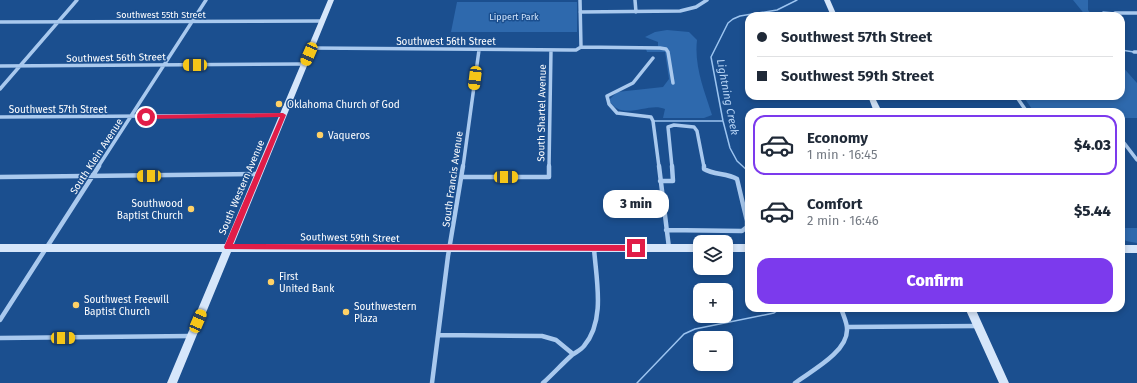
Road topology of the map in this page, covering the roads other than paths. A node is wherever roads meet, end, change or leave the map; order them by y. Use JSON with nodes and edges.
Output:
{"nodes":[{"id":1,"x":77,"y":0,"type":"edge"},
{"id":2,"x":206,"y":0,"type":"edge"},
{"id":3,"x":331,"y":0,"type":"edge"},
{"id":4,"x":580,"y":0,"type":"edge"},
{"id":5,"x":635,"y":0,"type":"edge"},
{"id":6,"x":827,"y":0,"type":"edge"},
{"id":7,"x":704,"y":1,"type":"edge"},
{"id":8,"x":580,"y":12,"type":"junction"},
{"id":9,"x":636,"y":12,"type":"junction"},
{"id":10,"x":833,"y":12,"type":"edge"},
{"id":11,"x":1125,"y":13,"type":"edge"},
{"id":12,"x":1137,"y":13,"type":"edge"},
{"id":13,"x":322,"y":21,"type":"junction"},
{"id":14,"x":0,"y":22,"type":"edge"},
{"id":15,"x":191,"y":22,"type":"junction"},
{"id":16,"x":58,"y":23,"type":"junction"},
{"id":17,"x":581,"y":47,"type":"junction"},
{"id":18,"x":311,"y":48,"type":"junction"},
{"id":19,"x":479,"y":50,"type":"junction"},
{"id":20,"x":551,"y":50,"type":"junction"},
{"id":21,"x":653,"y":58,"type":"dead end"},
{"id":22,"x":304,"y":64,"type":"junction"},
{"id":23,"x":164,"y":65,"type":"junction"},
{"id":24,"x":0,"y":66,"type":"edge"},
{"id":25,"x":21,"y":66,"type":"junction"},
{"id":26,"x":673,"y":83,"type":"dead end"},
{"id":27,"x":0,"y":89,"type":"edge"},
{"id":28,"x":283,"y":115,"type":"junction"},
{"id":29,"x":0,"y":117,"type":"edge"},
{"id":30,"x":131,"y":117,"type":"junction"},
{"id":31,"x":1125,"y":144,"type":"edge"},
{"id":32,"x":1137,"y":160,"type":"edge"},
{"id":33,"x":258,"y":174,"type":"junction"},
{"id":34,"x":0,"y":177,"type":"edge"},
{"id":35,"x":93,"y":177,"type":"junction"},
{"id":36,"x":462,"y":177,"type":"junction"},
{"id":37,"x":660,"y":181,"type":"junction"},
{"id":38,"x":745,"y":213,"type":"edge"},
{"id":39,"x":745,"y":229,"type":"edge"},
{"id":40,"x":666,"y":230,"type":"junction"},
{"id":41,"x":46,"y":247,"type":"junction"},
{"id":42,"x":228,"y":247,"type":"junction"},
{"id":43,"x":0,"y":248,"type":"edge"},
{"id":44,"x":450,"y":248,"type":"junction"},
{"id":45,"x":594,"y":248,"type":"junction"},
{"id":46,"x":669,"y":248,"type":"junction"},
{"id":47,"x":693,"y":248,"type":"edge"},
{"id":48,"x":733,"y":248,"type":"edge"},
{"id":49,"x":745,"y":248,"type":"edge"},
{"id":50,"x":1137,"y":249,"type":"edge"},
{"id":51,"x":1125,"y":250,"type":"edge"},
{"id":52,"x":842,"y":312,"type":"edge"},
{"id":53,"x":972,"y":312,"type":"edge"},
{"id":54,"x":0,"y":320,"type":"edge"},
{"id":55,"x":978,"y":326,"type":"junction"},
{"id":56,"x":847,"y":327,"type":"junction"},
{"id":57,"x":438,"y":335,"type":"junction"},
{"id":58,"x":191,"y":336,"type":"junction"},
{"id":59,"x":0,"y":338,"type":"edge"},
{"id":60,"x":573,"y":354,"type":"junction"},
{"id":61,"x":799,"y":382,"type":"edge"},
{"id":62,"x":172,"y":383,"type":"edge"},
{"id":63,"x":432,"y":383,"type":"edge"},
{"id":64,"x":543,"y":383,"type":"edge"},
{"id":65,"x":1004,"y":383,"type":"edge"}],
"edges":[{"from":1,"to":16,"type":"street"},
{"from":2,"to":15,"type":"street","name":"South Klein Avenue"},
{"from":3,"to":13,"type":"main road","name":"South Western Avenue"},
{"from":4,"to":8,"type":"street"},
{"from":5,"to":9,"type":"street"},
{"from":6,"to":10,"type":"main road"},
{"from":7,"to":9,"type":"street"},
{"from":8,"to":9,"type":"street"},
{"from":8,"to":17,"type":"street"},
{"from":11,"to":12,"type":"street"},
{"from":13,"to":15,"type":"street","name":"Southwest 55th Street"},
{"from":13,"to":18,"type":"main road","name":"South Western Avenue"},
{"from":14,"to":16,"type":"street","name":"Southwest 55th Street"},
{"from":15,"to":16,"type":"street","name":"Southwest 55th Street"},
{"from":15,"to":23,"type":"street","name":"South Klein Avenue"},
{"from":16,"to":25,"type":"street"},
{"from":17,"to":20,"type":"street","name":"Southwest 56th Street"},
{"from":17,"to":26,"type":"street","name":"Southwest 56th Street"},
{"from":18,"to":19,"type":"street","name":"Southwest 56th Street"},
{"from":18,"to":22,"type":"main road","name":"South Western Avenue"},
{"from":19,"to":20,"type":"street","name":"Southwest 56th Street"},
{"from":19,"to":36,"type":"street","name":"South Francis Avenue"},
{"from":20,"to":36,"type":"street","name":"South Shartel Avenue"},
{"from":21,"to":37,"type":"street"},
{"from":22,"to":23,"type":"street","name":"Southwest 56th Street"},
{"from":22,"to":28,"type":"main road","name":"South Western Avenue"},
{"from":23,"to":25,"type":"street","name":"Southwest 56th Street"},
{"from":23,"to":30,"type":"street","name":"South Klein Avenue"},
{"from":24,"to":25,"type":"street","name":"Southwest 56th Street"},
{"from":25,"to":27,"type":"street"},
{"from":28,"to":30,"type":"street","name":"Southwest 57th Street"},
{"from":28,"to":33,"type":"main road","name":"South Western Avenue"},
{"from":29,"to":30,"type":"street","name":"Southwest 57th Street"},
{"from":30,"to":35,"type":"street","name":"South Klein Avenue"},
{"from":31,"to":32,"type":"street"},
{"from":33,"to":35,"type":"street"},
{"from":33,"to":42,"type":"main road","name":"South Western Avenue"},
{"from":34,"to":35,"type":"street"},
{"from":35,"to":41,"type":"street","name":"South Klein Avenue"},
{"from":36,"to":44,"type":"street","name":"South Francis Avenue"},
{"from":37,"to":38,"type":"street"},
{"from":37,"to":40,"type":"street"},
{"from":39,"to":40,"type":"street"},
{"from":40,"to":46,"type":"street"},
{"from":41,"to":42,"type":"main road","name":"Southwest 59th Street"},
{"from":41,"to":43,"type":"main road","name":"Southwest 59th Street"},
{"from":41,"to":54,"type":"street","name":"South Klein Avenue"},
{"from":42,"to":44,"type":"main road","name":"Southwest 59th Street"},
{"from":42,"to":58,"type":"main road","name":"South Western Avenue"},
{"from":44,"to":45,"type":"main road","name":"Southwest 59th Street"},
{"from":44,"to":57,"type":"street","name":"South Francis Avenue"},
{"from":45,"to":46,"type":"main road","name":"Southwest 59th Street"},
{"from":45,"to":60,"type":"street"},
{"from":46,"to":47,"type":"main road","name":"Southwest 59th Street"},
{"from":48,"to":49,"type":"main road"},
{"from":50,"to":51,"type":"main road"},
{"from":52,"to":56,"type":"street"},
{"from":53,"to":55,"type":"main road"},
{"from":55,"to":56,"type":"street"},
{"from":55,"to":65,"type":"main road"},
{"from":56,"to":61,"type":"street"},
{"from":57,"to":60,"type":"street"},
{"from":57,"to":63,"type":"street","name":"South Francis Avenue"},
{"from":58,"to":59,"type":"street"},
{"from":58,"to":62,"type":"main road","name":"South Western Avenue"},
{"from":60,"to":64,"type":"street"}]}
